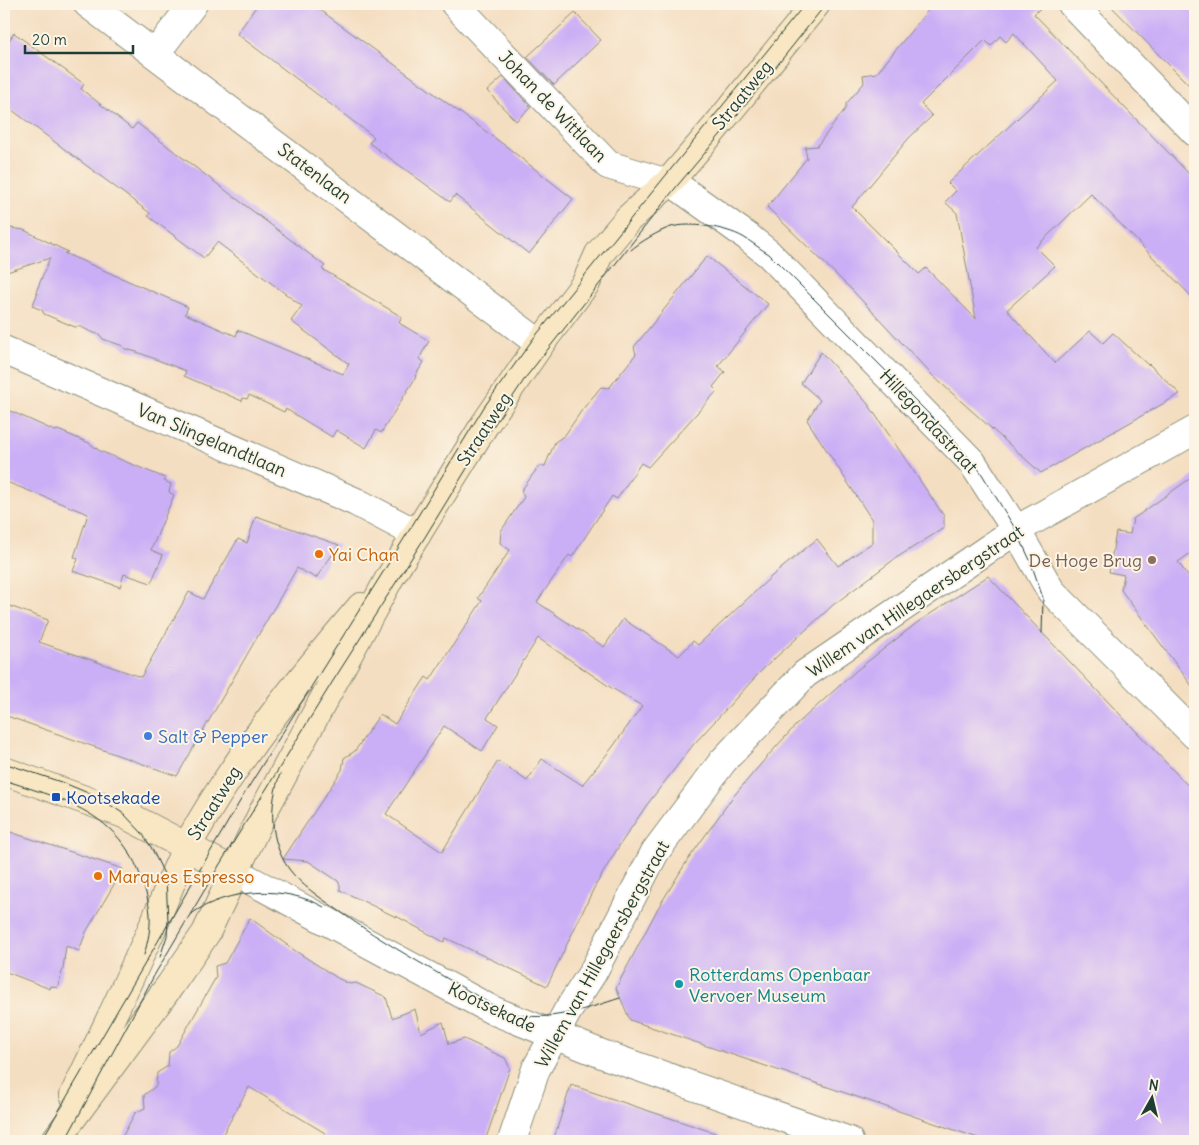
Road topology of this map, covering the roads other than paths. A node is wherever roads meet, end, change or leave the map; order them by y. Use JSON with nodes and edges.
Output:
{"nodes":[{"id":1,"x":88,"y":4,"type":"edge"},
{"id":2,"x":193,"y":4,"type":"edge"},
{"id":3,"x":455,"y":4,"type":"edge"},
{"id":4,"x":816,"y":4,"type":"edge"},
{"id":5,"x":1072,"y":4,"type":"edge"},
{"id":6,"x":156,"y":53,"type":"junction"},
{"id":7,"x":1195,"y":132,"type":"edge"},
{"id":8,"x":667,"y":184,"type":"junction"},
{"id":9,"x":540,"y":344,"type":"junction"},
{"id":10,"x":4,"y":350,"type":"edge"},
{"id":11,"x":1195,"y":430,"type":"edge"},
{"id":12,"x":1016,"y":530,"type":"junction"},
{"id":13,"x":417,"y":534,"type":"junction"},
{"id":14,"x":389,"y":579,"type":"junction"},
{"id":15,"x":1195,"y":735,"type":"edge"},
{"id":16,"x":4,"y":771,"type":"edge"},
{"id":17,"x":187,"y":847,"type":"junction"},
{"id":18,"x":235,"y":872,"type":"junction"},
{"id":19,"x":554,"y":1035,"type":"junction"},
{"id":20,"x":54,"y":1141,"type":"edge"},
{"id":21,"x":512,"y":1141,"type":"edge"},
{"id":22,"x":849,"y":1141,"type":"edge"}],
"edges":[{"from":1,"to":6,"type":"street","name":"Statenlaan"},
{"from":2,"to":6,"type":"street"},
{"from":3,"to":8,"type":"street","name":"Johan de Wittlaan"},
{"from":4,"to":8,"type":"street","name":"Straatweg"},
{"from":5,"to":7,"type":"street"},
{"from":6,"to":9,"type":"street","name":"Statenlaan"},
{"from":8,"to":9,"type":"street","name":"Straatweg"},
{"from":8,"to":12,"type":"street","name":"Hillegondastraat"},
{"from":9,"to":13,"type":"street","name":"Straatweg"},
{"from":10,"to":13,"type":"street","name":"Van Slingelandtlaan"},
{"from":11,"to":12,"type":"street","name":"Willem van Hillegaersbergstraat"},
{"from":12,"to":15,"type":"street","name":"Hillegondastraat"},
{"from":12,"to":19,"type":"street","name":"Willem van Hillegaersbergstraat"},
{"from":13,"to":14,"type":"street","name":"Straatweg"},
{"from":14,"to":17,"type":"street","name":"Straatweg"},
{"from":14,"to":18,"type":"street","name":"Straatweg"},
{"from":16,"to":17,"type":"street"},
{"from":17,"to":18,"type":"street"},
{"from":17,"to":20,"type":"street","name":"Straatweg"},
{"from":18,"to":19,"type":"street","name":"Kootsekade"},
{"from":18,"to":20,"type":"street","name":"Straatweg"},
{"from":19,"to":21,"type":"street","name":"Willem van Hillegaersbergstraat"},
{"from":19,"to":22,"type":"street","name":"Kootsekade"}]}
